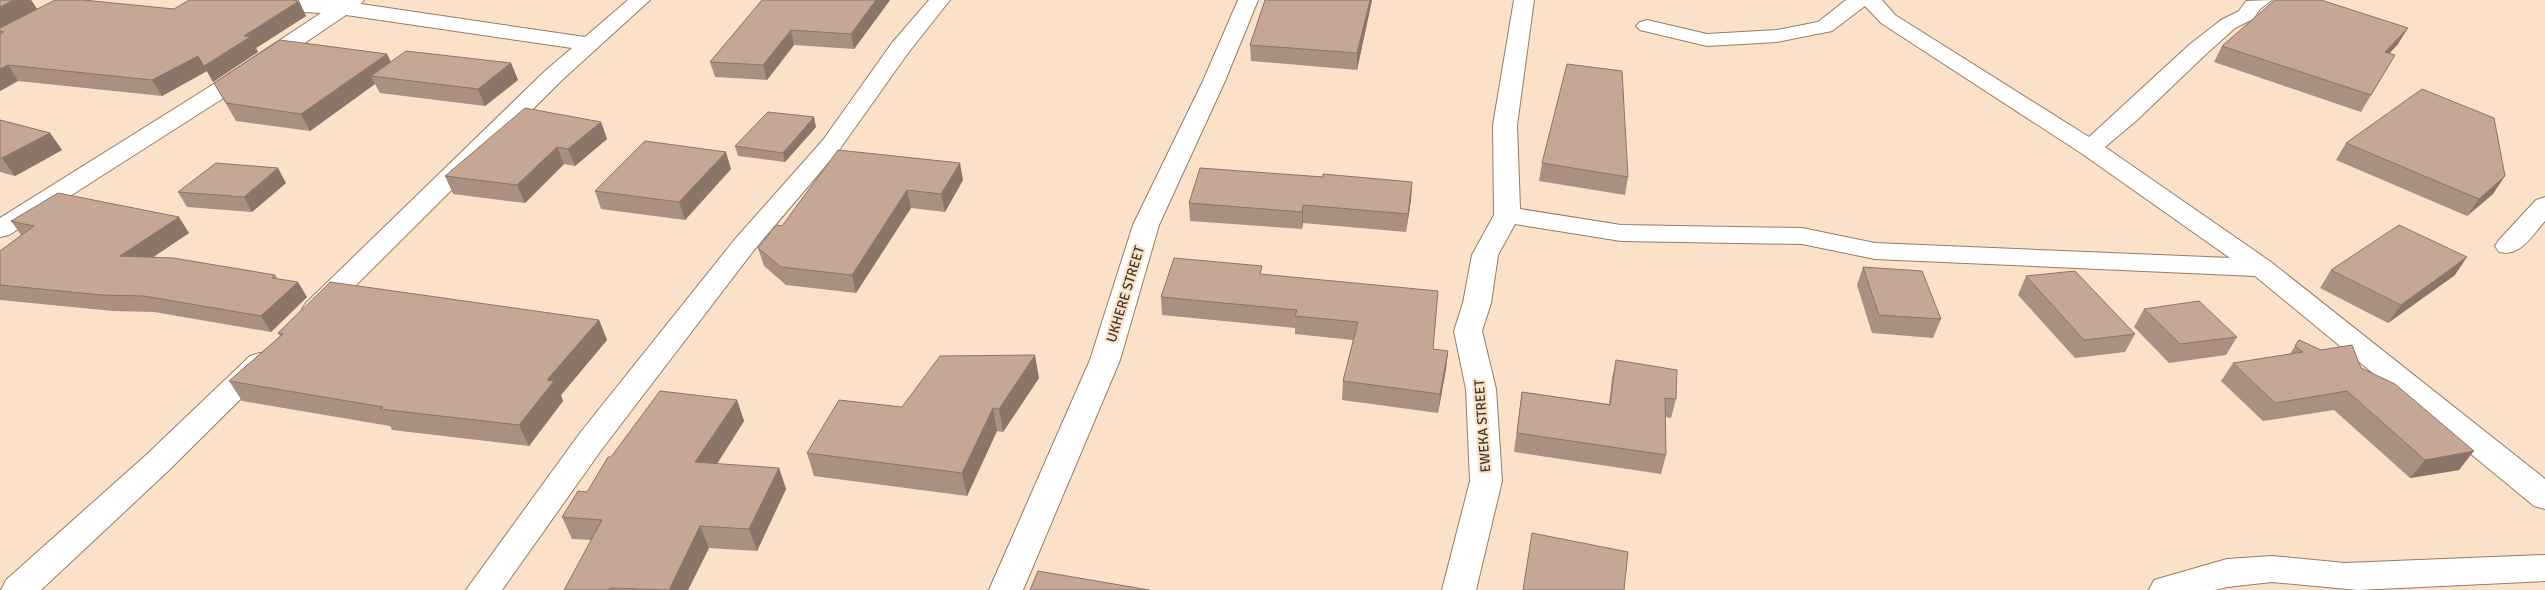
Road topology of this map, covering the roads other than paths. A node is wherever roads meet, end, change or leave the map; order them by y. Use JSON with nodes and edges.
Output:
{"nodes":[{"id":1,"x":202,"y":0,"type":"edge"},
{"id":2,"x":640,"y":0,"type":"edge"},
{"id":3,"x":940,"y":0,"type":"edge"},
{"id":4,"x":1248,"y":0,"type":"edge"},
{"id":5,"x":1524,"y":0,"type":"edge"},
{"id":6,"x":1859,"y":0,"type":"edge"},
{"id":7,"x":1871,"y":0,"type":"edge"},
{"id":8,"x":2262,"y":0,"type":"edge"},
{"id":9,"x":348,"y":4,"type":"edge"},
{"id":10,"x":1647,"y":26,"type":"dead end"},
{"id":11,"x":590,"y":44,"type":"junction"},
{"id":12,"x":2090,"y":148,"type":"junction"},
{"id":13,"x":2545,"y":205,"type":"edge"},
{"id":14,"x":1506,"y":215,"type":"junction"},
{"id":15,"x":0,"y":229,"type":"edge"},
{"id":16,"x":2508,"y":246,"type":"dead end"},
{"id":17,"x":2262,"y":268,"type":"junction"},
{"id":18,"x":296,"y":328,"type":"edge"},
{"id":19,"x":275,"y":349,"type":"edge"},
{"id":20,"x":2545,"y":497,"type":"edge"},
{"id":21,"x":2545,"y":568,"type":"edge"},
{"id":22,"x":18,"y":590,"type":"edge"},
{"id":23,"x":483,"y":590,"type":"edge"},
{"id":24,"x":1006,"y":590,"type":"edge"},
{"id":25,"x":1459,"y":590,"type":"edge"},
{"id":26,"x":2166,"y":590,"type":"edge"}],
"edges":[{"from":1,"to":9,"type":"street"},
{"from":2,"to":11,"type":"street"},
{"from":3,"to":23,"type":"street"},
{"from":4,"to":24,"type":"street","name":"UKHERE STREET"},
{"from":5,"to":14,"type":"street","name":"EWEKA STREET"},
{"from":6,"to":10,"type":"street"},
{"from":7,"to":12,"type":"street"},
{"from":8,"to":12,"type":"street"},
{"from":9,"to":11,"type":"street"},
{"from":9,"to":15,"type":"street"},
{"from":11,"to":18,"type":"street"},
{"from":12,"to":17,"type":"street"},
{"from":13,"to":16,"type":"street"},
{"from":14,"to":17,"type":"street"},
{"from":14,"to":25,"type":"street","name":"EWEKA STREET"},
{"from":17,"to":20,"type":"street"},
{"from":19,"to":22,"type":"street"},
{"from":21,"to":26,"type":"street"}]}
